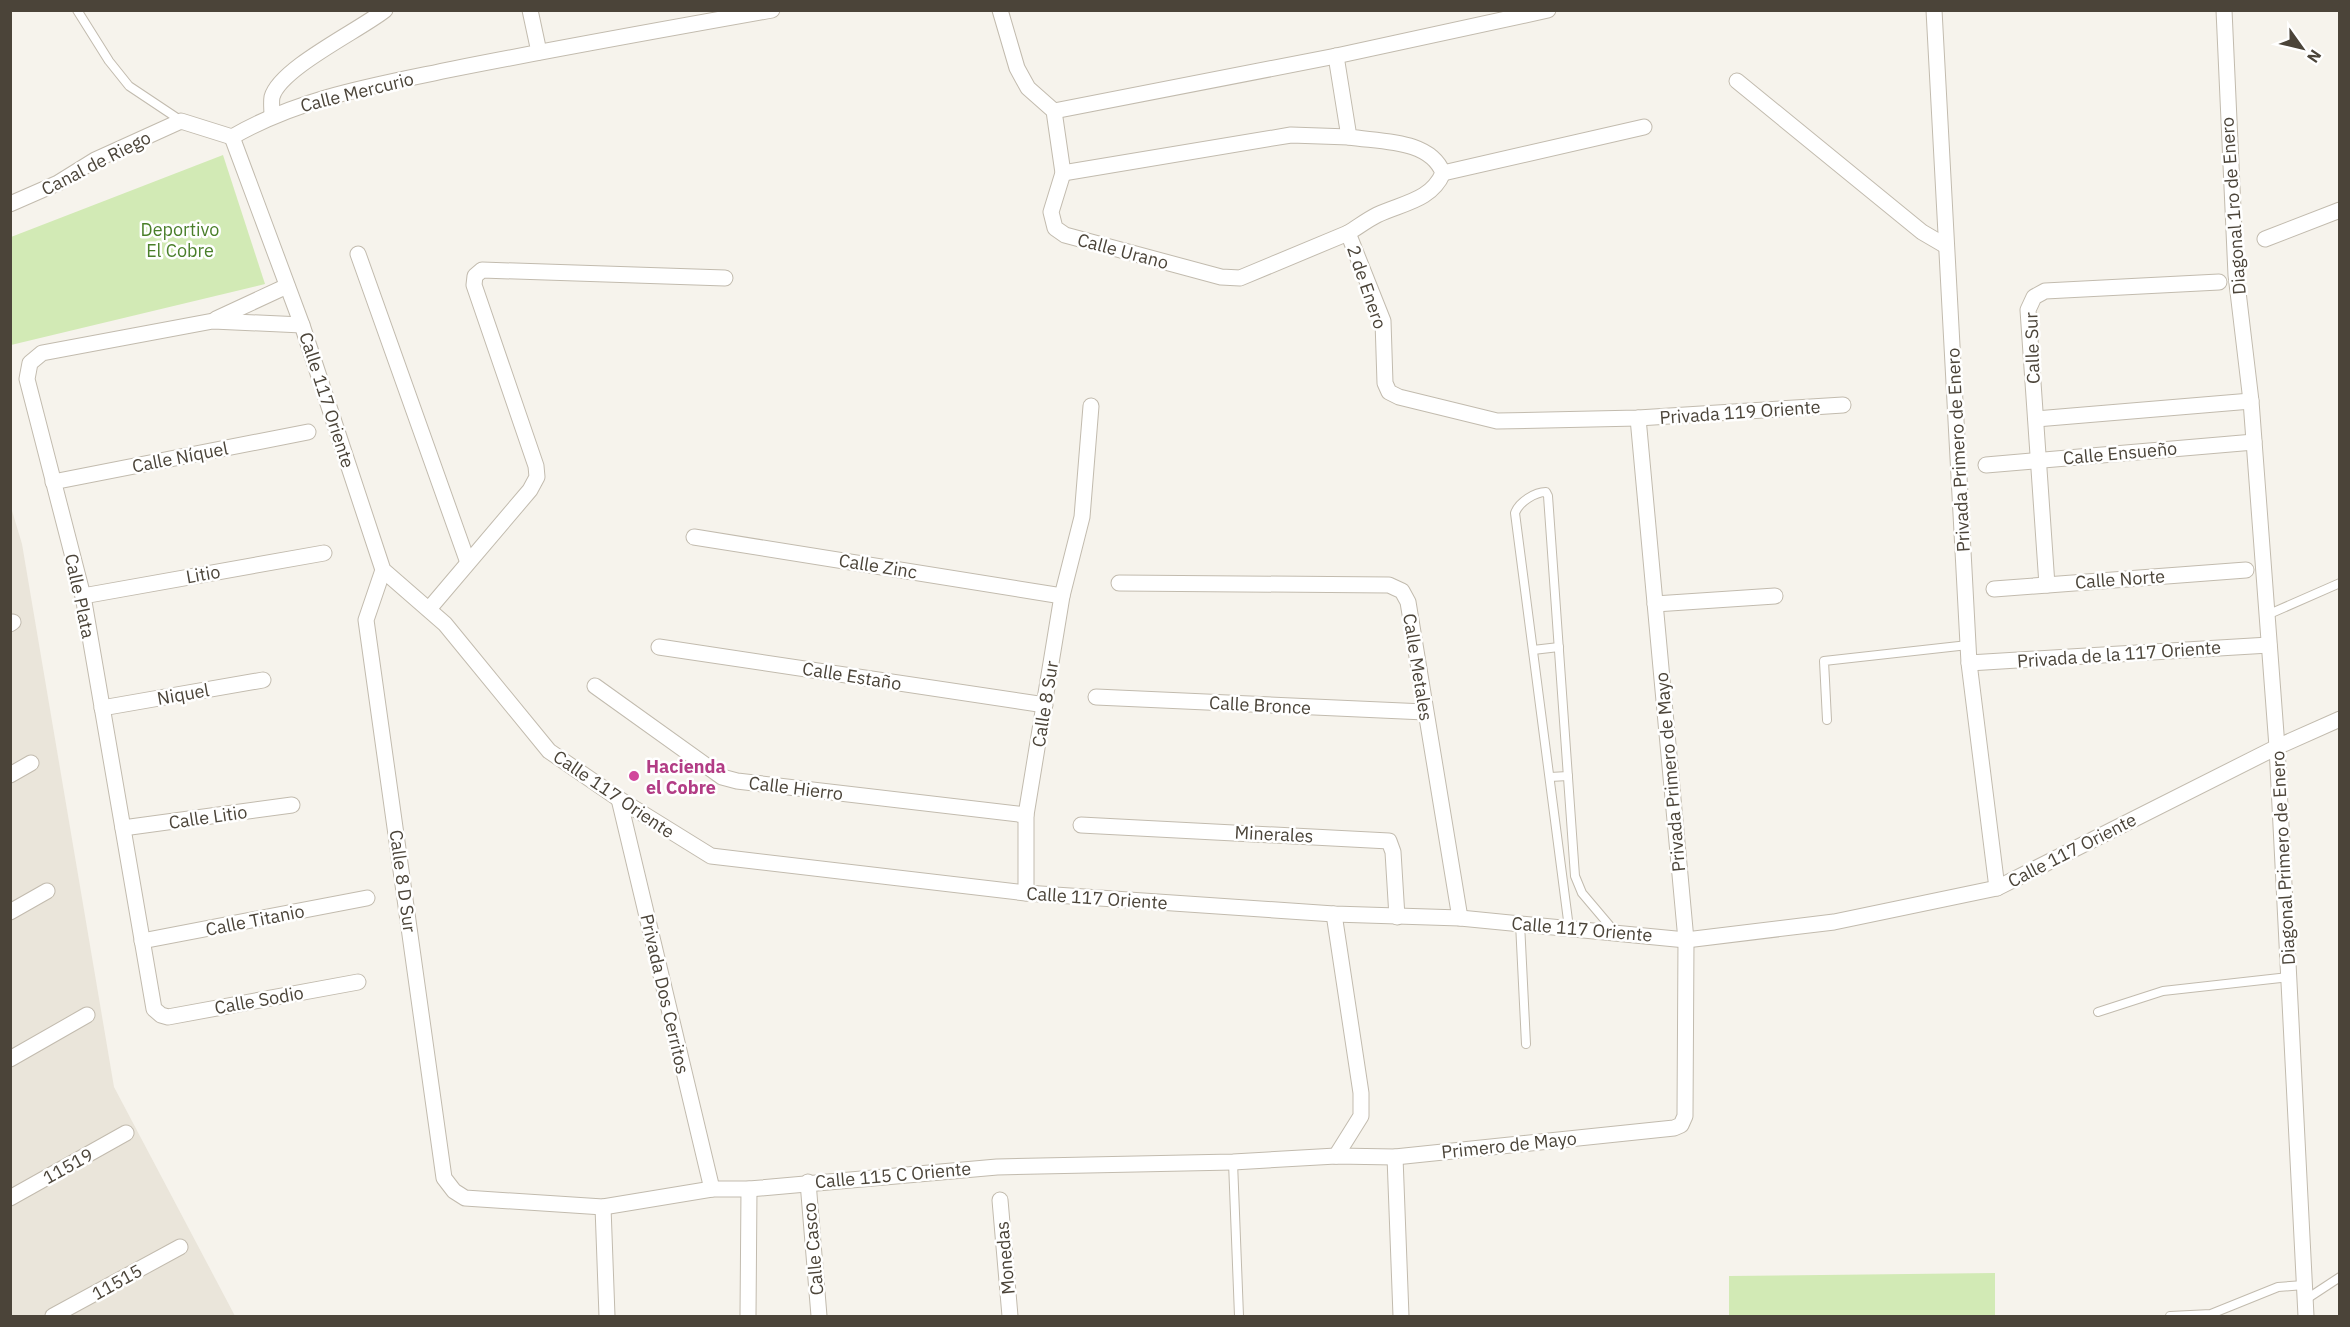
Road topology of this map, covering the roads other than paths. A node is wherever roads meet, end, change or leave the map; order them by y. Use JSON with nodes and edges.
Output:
{"nodes":[{"id":1,"x":385,"y":10,"type":"edge"},
{"id":2,"x":530,"y":10,"type":"edge"},
{"id":3,"x":772,"y":10,"type":"edge"},
{"id":4,"x":1000,"y":10,"type":"edge"},
{"id":5,"x":1548,"y":10,"type":"edge"},
{"id":6,"x":1934,"y":10,"type":"edge"},
{"id":7,"x":2224,"y":10,"type":"edge"},
{"id":8,"x":78,"y":11,"type":"edge"},
{"id":9,"x":539,"y":52,"type":"junction"},
{"id":10,"x":1336,"y":56,"type":"junction"},
{"id":11,"x":1737,"y":81,"type":"dead end"},
{"id":12,"x":1054,"y":111,"type":"junction"},
{"id":13,"x":272,"y":116,"type":"junction"},
{"id":14,"x":182,"y":121,"type":"junction"},
{"id":15,"x":1644,"y":127,"type":"dead end"},
{"id":16,"x":232,"y":137,"type":"junction"},
{"id":17,"x":1349,"y":137,"type":"junction"},
{"id":18,"x":1063,"y":173,"type":"junction"},
{"id":19,"x":1443,"y":173,"type":"junction"},
{"id":20,"x":10,"y":204,"type":"edge"},
{"id":21,"x":2340,"y":210,"type":"edge"},
{"id":22,"x":1348,"y":233,"type":"junction"},
{"id":23,"x":2265,"y":239,"type":"dead end"},
{"id":24,"x":1946,"y":246,"type":"junction"},
{"id":25,"x":358,"y":254,"type":"dead end"},
{"id":26,"x":725,"y":278,"type":"dead end"},
{"id":27,"x":2219,"y":282,"type":"dead end"},
{"id":28,"x":287,"y":286,"type":"junction"},
{"id":29,"x":213,"y":321,"type":"junction"},
{"id":30,"x":302,"y":325,"type":"junction"},
{"id":31,"x":2251,"y":401,"type":"junction"},
{"id":32,"x":1843,"y":405,"type":"dead end"},
{"id":33,"x":1091,"y":406,"type":"dead end"},
{"id":34,"x":1638,"y":418,"type":"junction"},
{"id":35,"x":2036,"y":419,"type":"junction"},
{"id":36,"x":308,"y":432,"type":"dead end"},
{"id":37,"x":2254,"y":442,"type":"junction"},
{"id":38,"x":2038,"y":460,"type":"junction"},
{"id":39,"x":1986,"y":465,"type":"dead end"},
{"id":40,"x":52,"y":482,"type":"junction"},
{"id":41,"x":694,"y":537,"type":"dead end"},
{"id":42,"x":324,"y":553,"type":"dead end"},
{"id":43,"x":467,"y":560,"type":"junction"},
{"id":44,"x":383,"y":570,"type":"junction"},
{"id":45,"x":2246,"y":570,"type":"dead end"},
{"id":46,"x":2340,"y":583,"type":"edge"},
{"id":47,"x":1119,"y":584,"type":"dead end"},
{"id":48,"x":2047,"y":585,"type":"junction"},
{"id":49,"x":1994,"y":589,"type":"dead end"},
{"id":50,"x":83,"y":596,"type":"junction"},
{"id":51,"x":1062,"y":596,"type":"junction"},
{"id":52,"x":1774,"y":596,"type":"dead end"},
{"id":53,"x":1655,"y":604,"type":"junction"},
{"id":54,"x":429,"y":609,"type":"junction"},
{"id":55,"x":2267,"y":615,"type":"junction"},
{"id":56,"x":1968,"y":645,"type":"junction"},
{"id":57,"x":2269,"y":645,"type":"junction"},
{"id":58,"x":659,"y":647,"type":"dead end"},
{"id":59,"x":1558,"y":648,"type":"junction"},
{"id":60,"x":1533,"y":650,"type":"junction"},
{"id":61,"x":1969,"y":663,"type":"junction"},
{"id":62,"x":263,"y":680,"type":"dead end"},
{"id":63,"x":594,"y":686,"type":"dead end"},
{"id":64,"x":1096,"y":697,"type":"dead end"},
{"id":65,"x":1045,"y":705,"type":"junction"},
{"id":66,"x":102,"y":708,"type":"junction"},
{"id":67,"x":1425,"y":712,"type":"junction"},
{"id":68,"x":1827,"y":720,"type":"dead end"},
{"id":69,"x":2337,"y":725,"type":"edge"},
{"id":70,"x":2277,"y":747,"type":"junction"},
{"id":71,"x":31,"y":763,"type":"dead end"},
{"id":72,"x":10,"y":775,"type":"edge"},
{"id":73,"x":1568,"y":776,"type":"junction"},
{"id":74,"x":1550,"y":777,"type":"junction"},
{"id":75,"x":619,"y":799,"type":"junction"},
{"id":76,"x":292,"y":805,"type":"dead end"},
{"id":77,"x":1026,"y":815,"type":"junction"},
{"id":78,"x":1081,"y":825,"type":"dead end"},
{"id":79,"x":123,"y":828,"type":"junction"},
{"id":80,"x":1997,"y":888,"type":"junction"},
{"id":81,"x":47,"y":891,"type":"dead end"},
{"id":82,"x":1026,"y":893,"type":"junction"},
{"id":83,"x":367,"y":898,"type":"dead end"},
{"id":84,"x":10,"y":912,"type":"edge"},
{"id":85,"x":1334,"y":914,"type":"junction"},
{"id":86,"x":1397,"y":917,"type":"junction"},
{"id":87,"x":1460,"y":918,"type":"junction"},
{"id":88,"x":1520,"y":923,"type":"junction"},
{"id":89,"x":1569,"y":928,"type":"junction"},
{"id":90,"x":1615,"y":932,"type":"junction"},
{"id":91,"x":1686,"y":940,"type":"junction"},
{"id":92,"x":142,"y":941,"type":"junction"},
{"id":93,"x":2289,"y":977,"type":"junction"},
{"id":94,"x":358,"y":982,"type":"dead end"},
{"id":95,"x":2098,"y":1012,"type":"dead end"},
{"id":96,"x":87,"y":1015,"type":"dead end"},
{"id":97,"x":161,"y":1016,"type":"joint"},
{"id":98,"x":1526,"y":1044,"type":"dead end"},
{"id":99,"x":10,"y":1059,"type":"edge"},
{"id":100,"x":1681,"y":1125,"type":"joint"},
{"id":101,"x":126,"y":1133,"type":"dead end"},
{"id":102,"x":1336,"y":1156,"type":"junction"},
{"id":103,"x":1395,"y":1157,"type":"junction"},
{"id":104,"x":1233,"y":1162,"type":"junction"},
{"id":105,"x":808,"y":1182,"type":"junction"},
{"id":106,"x":712,"y":1188,"type":"junction"},
{"id":107,"x":748,"y":1188,"type":"junction"},
{"id":108,"x":454,"y":1191,"type":"joint"},
{"id":109,"x":10,"y":1198,"type":"edge"},
{"id":110,"x":1000,"y":1200,"type":"dead end"},
{"id":111,"x":603,"y":1207,"type":"junction"},
{"id":112,"x":180,"y":1247,"type":"dead end"},
{"id":113,"x":2340,"y":1277,"type":"edge"},
{"id":114,"x":2305,"y":1292,"type":"junction"},
{"id":115,"x":53,"y":1317,"type":"edge"},
{"id":116,"x":607,"y":1317,"type":"edge"},
{"id":117,"x":748,"y":1317,"type":"edge"},
{"id":118,"x":819,"y":1317,"type":"edge"},
{"id":119,"x":1010,"y":1317,"type":"edge"},
{"id":120,"x":1239,"y":1317,"type":"edge"},
{"id":121,"x":1401,"y":1317,"type":"edge"},
{"id":122,"x":2170,"y":1317,"type":"edge"},
{"id":123,"x":2306,"y":1317,"type":"edge"}],
"edges":[{"from":1,"to":13,"type":"street"},
{"from":2,"to":9,"type":"street"},
{"from":3,"to":9,"type":"street","name":"Calle Mercurio"},
{"from":4,"to":12,"type":"street"},
{"from":5,"to":10,"type":"street"},
{"from":6,"to":24,"type":"street","name":"Privada Primero de Enero"},
{"from":7,"to":31,"type":"street","name":"Diagonal 1ro de Enero"},
{"from":8,"to":14,"type":"lane"},
{"from":9,"to":13,"type":"street","name":"Calle Mercurio"},
{"from":10,"to":12,"type":"street"},
{"from":10,"to":17,"type":"street"},
{"from":11,"to":24,"type":"street"},
{"from":12,"to":18,"type":"street","name":"Calle Urano"},
{"from":13,"to":16,"type":"street","name":"Calle Mercurio"},
{"from":14,"to":16,"type":"street"},
{"from":14,"to":20,"type":"street","name":"Canal de Riego"},
{"from":15,"to":19,"type":"street"},
{"from":16,"to":28,"type":"street","name":"Calle 117 Oriente"},
{"from":17,"to":18,"type":"street"},
{"from":17,"to":19,"type":"street"},
{"from":18,"to":22,"type":"street","name":"Calle Urano"},
{"from":19,"to":22,"type":"street","name":"2 de Enero"},
{"from":21,"to":23,"type":"street"},
{"from":22,"to":34,"type":"street","name":"2 de Enero"},
{"from":24,"to":56,"type":"street","name":"Privada Primero de Enero"},
{"from":25,"to":43,"type":"street"},
{"from":26,"to":43,"type":"street"},
{"from":27,"to":35,"type":"street","name":"Calle Sur"},
{"from":28,"to":29,"type":"street","name":"Calle Plata"},
{"from":28,"to":30,"type":"street","name":"Calle 117 Oriente"},
{"from":29,"to":30,"type":"street","name":"Calle Plata"},
{"from":29,"to":40,"type":"street","name":"Calle Plata"},
{"from":30,"to":44,"type":"street","name":"Calle 117 Oriente"},
{"from":31,"to":35,"type":"street"},
{"from":31,"to":37,"type":"street","name":"Diagonal Primero de Enero"},
{"from":32,"to":34,"type":"street","name":"Privada 119 Oriente"},
{"from":33,"to":51,"type":"street","name":"Calle 8 Sur"},
{"from":34,"to":53,"type":"street","name":"Privada Primero de Mayo"},
{"from":35,"to":38,"type":"street","name":"Calle Sur"},
{"from":36,"to":40,"type":"street","name":"Calle Níquel"},
{"from":37,"to":38,"type":"street","name":"Calle Ensueño"},
{"from":37,"to":55,"type":"street","name":"Diagonal Primero de Enero"},
{"from":38,"to":39,"type":"street","name":"Calle Ensueño"},
{"from":38,"to":48,"type":"street","name":"Calle Sur"},
{"from":40,"to":50,"type":"street","name":"Calle Plata"},
{"from":41,"to":51,"type":"street","name":"Calle Zinc"},
{"from":42,"to":50,"type":"street","name":"Litio"},
{"from":43,"to":54,"type":"street"},
{"from":44,"to":54,"type":"street","name":"Calle 117 Oriente"},
{"from":44,"to":108,"type":"street","name":"Calle 8 D Sur"},
{"from":45,"to":48,"type":"street","name":"Calle Norte"},
{"from":46,"to":55,"type":"lane"},
{"from":47,"to":67,"type":"street","name":"Calle Metales"},
{"from":48,"to":49,"type":"street","name":"Calle Norte"},
{"from":50,"to":66,"type":"street","name":"Calle Plata"},
{"from":51,"to":65,"type":"street","name":"Calle 8 Sur"},
{"from":52,"to":53,"type":"street"},
{"from":53,"to":91,"type":"street","name":"Privada Primero de Mayo"},
{"from":54,"to":75,"type":"street","name":"Calle 117 Oriente"},
{"from":55,"to":57,"type":"street","name":"Diagonal Primero de Enero"},
{"from":56,"to":61,"type":"street","name":"Privada Primero de Enero"},
{"from":56,"to":68,"type":"lane"},
{"from":57,"to":61,"type":"street","name":"Privada de la 117 Oriente"},
{"from":57,"to":70,"type":"street","name":"Diagonal Primero de Enero"},
{"from":58,"to":65,"type":"street","name":"Calle Estaño"},
{"from":59,"to":60,"type":"lane"},
{"from":59,"to":60,"type":"lane"},
{"from":59,"to":73,"type":"lane"},
{"from":60,"to":74,"type":"lane"},
{"from":61,"to":80,"type":"street","name":"Privada Primero de Enero"},
{"from":62,"to":66,"type":"street","name":"Niquel"},
{"from":63,"to":77,"type":"street","name":"Calle Hierro"},
{"from":64,"to":67,"type":"street","name":"Calle Bronce"},
{"from":65,"to":77,"type":"street","name":"Calle 8 Sur"},
{"from":66,"to":79,"type":"street","name":"Calle Plata"},
{"from":67,"to":87,"type":"street","name":"Calle Metales"},
{"from":69,"to":70,"type":"street","name":"Calle 117 Oriente"},
{"from":70,"to":80,"type":"street","name":"Calle 117 Oriente"},
{"from":70,"to":93,"type":"street","name":"Diagonal Primero de Enero"},
{"from":71,"to":72,"type":"street"},
{"from":73,"to":74,"type":"lane"},
{"from":73,"to":90,"type":"lane"},
{"from":74,"to":89,"type":"lane"},
{"from":75,"to":82,"type":"street","name":"Calle 117 Oriente"},
{"from":75,"to":106,"type":"street","name":"Privada Dos Cerritos"},
{"from":76,"to":79,"type":"street","name":"Calle Litio"},
{"from":77,"to":82,"type":"street","name":"Calle 8 Sur"},
{"from":78,"to":86,"type":"street","name":"Minerales"},
{"from":79,"to":92,"type":"street","name":"Calle Plata"},
{"from":80,"to":91,"type":"street","name":"Calle 117 Oriente"},
{"from":81,"to":84,"type":"street"},
{"from":82,"to":85,"type":"street","name":"Calle 117 Oriente"},
{"from":83,"to":92,"type":"street","name":"Calle Titanio"},
{"from":85,"to":86,"type":"street","name":"Calle 117 Oriente"},
{"from":85,"to":102,"type":"street"},
{"from":86,"to":87,"type":"street","name":"Calle 117 Oriente"},
{"from":87,"to":88,"type":"street","name":"Calle 117 Oriente"},
{"from":88,"to":89,"type":"street","name":"Calle 117 Oriente"},
{"from":88,"to":98,"type":"lane"},
{"from":89,"to":90,"type":"street","name":"Calle 117 Oriente"},
{"from":90,"to":91,"type":"street","name":"Calle 117 Oriente"},
{"from":91,"to":100,"type":"street","name":"Privada Primero de Mayo"},
{"from":92,"to":97,"type":"street","name":"Calle Plata"},
{"from":93,"to":95,"type":"lane"},
{"from":93,"to":114,"type":"street","name":"Diagonal Primero de Enero"},
{"from":94,"to":97,"type":"street","name":"Calle Sodio"},
{"from":96,"to":99,"type":"street"},
{"from":100,"to":103,"type":"street","name":"Primero de Mayo"},
{"from":101,"to":109,"type":"street","name":"11519"},
{"from":102,"to":103,"type":"street","name":"Primero de Mayo"},
{"from":102,"to":104,"type":"street","name":"Calle 115 C Oriente"},
{"from":103,"to":121,"type":"street"},
{"from":104,"to":105,"type":"street","name":"Calle 115 C Oriente"},
{"from":104,"to":120,"type":"lane"},
{"from":105,"to":107,"type":"street","name":"Calle 115 C Oriente"},
{"from":105,"to":118,"type":"street","name":"Calle Casco"},
{"from":106,"to":107,"type":"street","name":"Calle 115 C Oriente"},
{"from":106,"to":111,"type":"street","name":"Calle 115 C Oriente"},
{"from":107,"to":117,"type":"street"},
{"from":108,"to":111,"type":"street","name":"Calle 115 C Oriente"},
{"from":110,"to":119,"type":"street","name":"Monedas"},
{"from":111,"to":116,"type":"street"},
{"from":112,"to":115,"type":"street","name":"11515"},
{"from":113,"to":114,"type":"lane"},
{"from":114,"to":122,"type":"lane"},
{"from":114,"to":123,"type":"street","name":"Diagonal Primero de Enero"}]}
